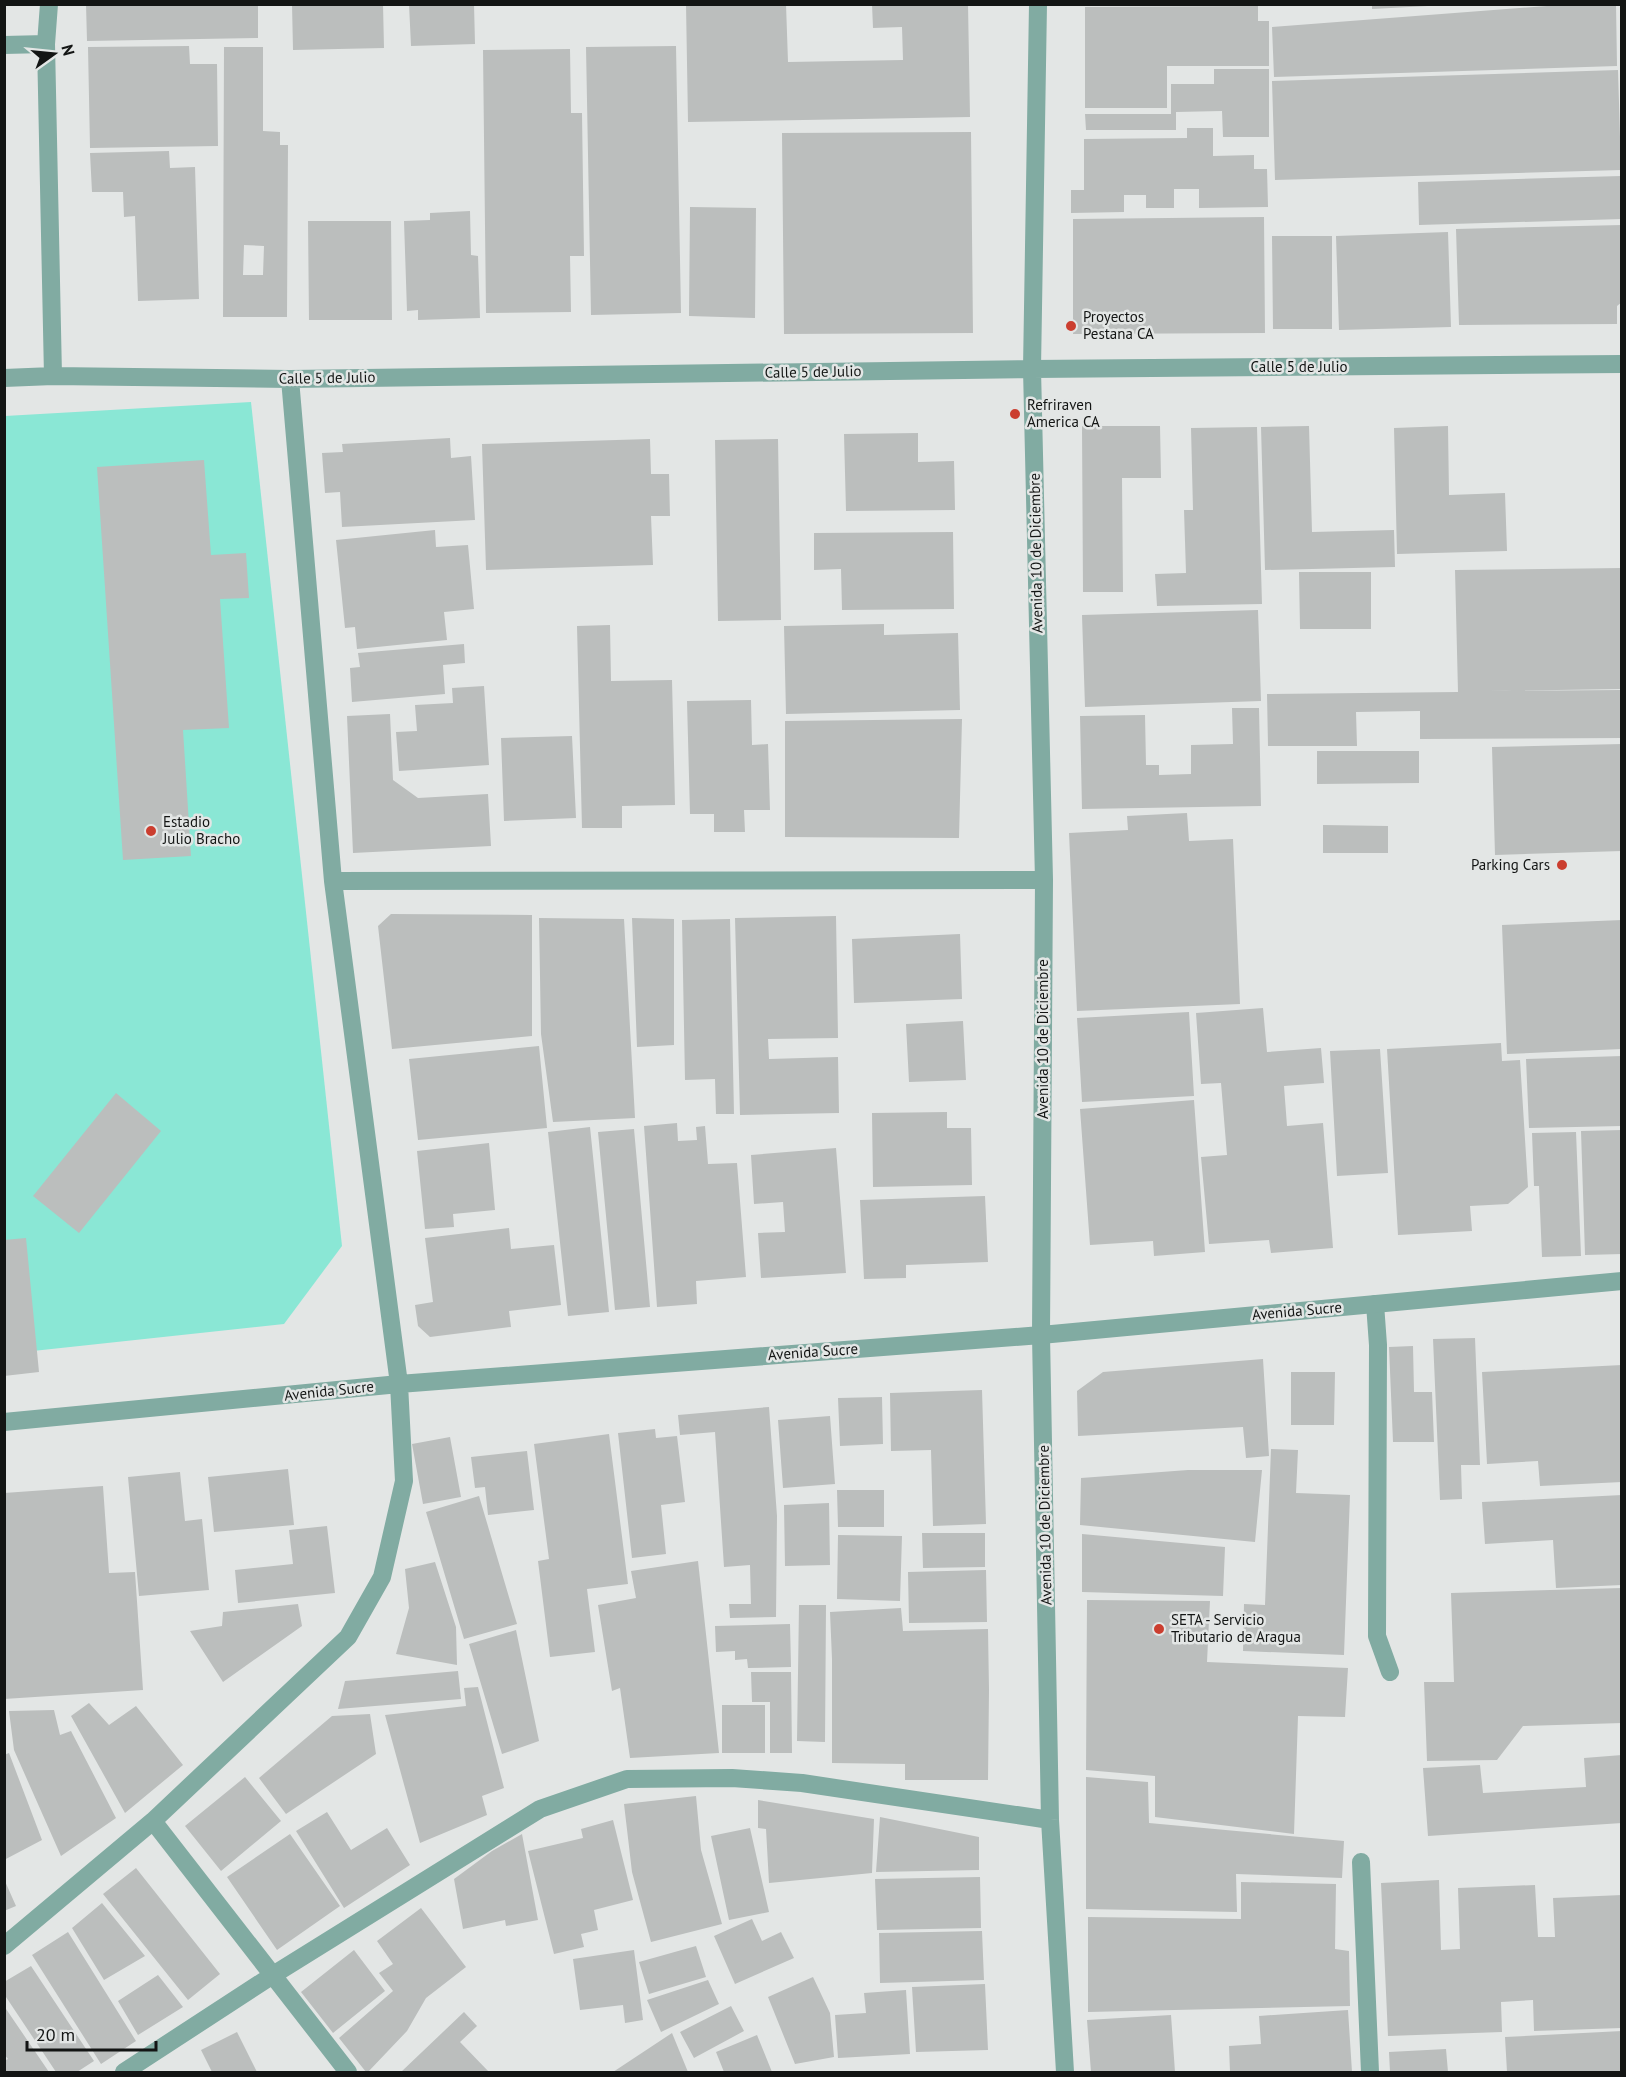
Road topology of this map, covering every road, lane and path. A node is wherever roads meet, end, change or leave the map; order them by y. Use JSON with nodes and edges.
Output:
{"nodes":[{"id":1,"x":49,"y":4,"type":"edge"},
{"id":2,"x":1038,"y":4,"type":"edge"},
{"id":3,"x":46,"y":44,"type":"junction"},
{"id":4,"x":4,"y":45,"type":"edge"},
{"id":5,"x":1622,"y":364,"type":"edge"},
{"id":6,"x":1032,"y":369,"type":"junction"},
{"id":7,"x":53,"y":376,"type":"junction"},
{"id":8,"x":4,"y":378,"type":"edge"},
{"id":9,"x":290,"y":379,"type":"junction"},
{"id":10,"x":1044,"y":880,"type":"junction"},
{"id":11,"x":333,"y":881,"type":"junction"},
{"id":12,"x":1622,"y":1281,"type":"edge"},
{"id":13,"x":1375,"y":1304,"type":"junction"},
{"id":14,"x":1041,"y":1335,"type":"junction"},
{"id":15,"x":399,"y":1384,"type":"junction"},
{"id":16,"x":4,"y":1422,"type":"edge"},
{"id":17,"x":1390,"y":1672,"type":"dead end"},
{"id":18,"x":1050,"y":1820,"type":"junction"},
{"id":19,"x":153,"y":1821,"type":"junction"},
{"id":20,"x":1362,"y":1862,"type":"dead end"},
{"id":21,"x":4,"y":1946,"type":"edge"},
{"id":22,"x":273,"y":1975,"type":"junction"},
{"id":23,"x":124,"y":2073,"type":"edge"},
{"id":24,"x":348,"y":2073,"type":"edge"},
{"id":25,"x":1065,"y":2073,"type":"edge"},
{"id":26,"x":1370,"y":2073,"type":"edge"}],
"edges":[{"from":1,"to":3,"type":"street"},
{"from":2,"to":6,"type":"street","name":"Avenida 10 de Diciembre"},
{"from":3,"to":4,"type":"street"},
{"from":3,"to":7,"type":"street"},
{"from":5,"to":6,"type":"street","name":"Calle 5 de Julio"},
{"from":6,"to":9,"type":"street","name":"Calle 5 de Julio"},
{"from":6,"to":10,"type":"street","name":"Avenida 10 de Diciembre"},
{"from":7,"to":8,"type":"street","name":"Calle 5 de Julio"},
{"from":7,"to":9,"type":"street","name":"Calle 5 de Julio"},
{"from":9,"to":11,"type":"street"},
{"from":10,"to":11,"type":"street"},
{"from":10,"to":14,"type":"street","name":"Avenida 10 de Diciembre"},
{"from":11,"to":15,"type":"street"},
{"from":12,"to":13,"type":"street","name":"Avenida Sucre"},
{"from":13,"to":14,"type":"street","name":"Avenida Sucre"},
{"from":13,"to":17,"type":"street"},
{"from":14,"to":15,"type":"street","name":"Avenida Sucre"},
{"from":14,"to":18,"type":"street","name":"Avenida 10 de Diciembre"},
{"from":15,"to":16,"type":"street","name":"Avenida Sucre"},
{"from":15,"to":19,"type":"street"},
{"from":18,"to":22,"type":"street"},
{"from":18,"to":25,"type":"street","name":"Avenida 10 de Diciembre"},
{"from":19,"to":21,"type":"street"},
{"from":19,"to":22,"type":"street"},
{"from":20,"to":26,"type":"street"},
{"from":22,"to":23,"type":"street"},
{"from":22,"to":24,"type":"street"}]}
